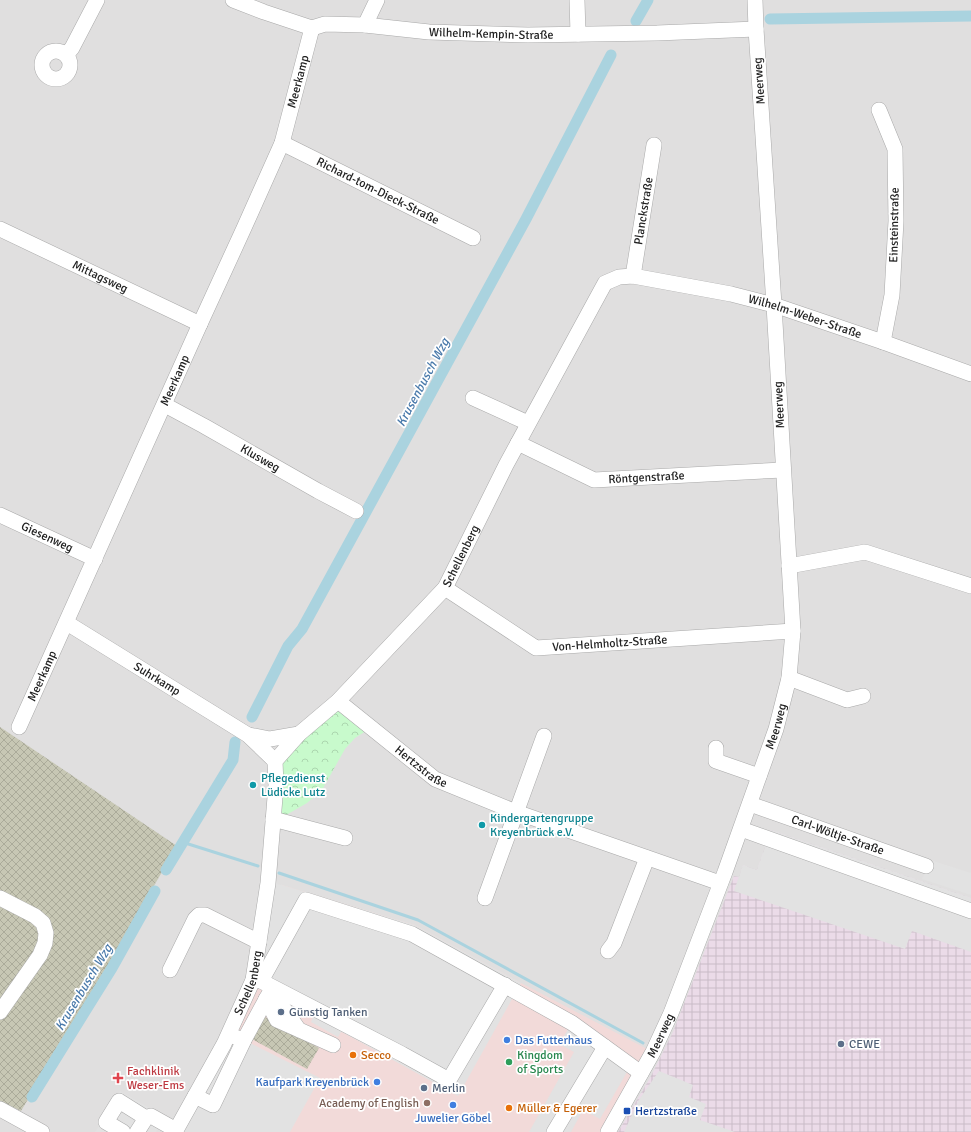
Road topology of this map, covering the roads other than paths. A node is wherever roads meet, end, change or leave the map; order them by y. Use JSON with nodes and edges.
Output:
{"nodes":[{"id":1,"x":96,"y":0,"type":"edge"},
{"id":2,"x":233,"y":0,"type":"edge"},
{"id":3,"x":377,"y":0,"type":"edge"},
{"id":4,"x":577,"y":0,"type":"edge"},
{"id":5,"x":755,"y":0,"type":"edge"},
{"id":6,"x":365,"y":25,"type":"junction"},
{"id":7,"x":312,"y":28,"type":"junction"},
{"id":8,"x":756,"y":29,"type":"junction"},
{"id":9,"x":578,"y":34,"type":"junction"},
{"id":10,"x":66,"y":55,"type":"dead end"},
{"id":11,"x":879,"y":110,"type":"dead end"},
{"id":12,"x":282,"y":143,"type":"junction"},
{"id":13,"x":654,"y":145,"type":"dead end"},
{"id":14,"x":0,"y":229,"type":"edge"},
{"id":15,"x":473,"y":238,"type":"dead end"},
{"id":16,"x":633,"y":276,"type":"junction"},
{"id":17,"x":774,"y":305,"type":"junction"},
{"id":18,"x":200,"y":324,"type":"junction"},
{"id":19,"x":883,"y":342,"type":"junction"},
{"id":20,"x":971,"y":374,"type":"edge"},
{"id":21,"x":473,"y":398,"type":"dead end"},
{"id":22,"x":165,"y":405,"type":"junction"},
{"id":23,"x":528,"y":423,"type":"junction"},
{"id":24,"x":518,"y":442,"type":"junction"},
{"id":25,"x":783,"y":470,"type":"junction"},
{"id":26,"x":356,"y":511,"type":"dead end"},
{"id":27,"x":0,"y":515,"type":"edge"},
{"id":28,"x":95,"y":559,"type":"junction"},
{"id":29,"x":789,"y":566,"type":"junction"},
{"id":30,"x":971,"y":586,"type":"edge"},
{"id":31,"x":445,"y":588,"type":"junction"},
{"id":32,"x":67,"y":623,"type":"junction"},
{"id":33,"x":793,"y":631,"type":"junction"},
{"id":34,"x":789,"y":678,"type":"junction"},
{"id":35,"x":863,"y":696,"type":"dead end"},
{"id":36,"x":338,"y":701,"type":"junction"},
{"id":37,"x":20,"y":727,"type":"dead end"},
{"id":38,"x":299,"y":734,"type":"junction"},
{"id":39,"x":248,"y":735,"type":"junction"},
{"id":40,"x":544,"y":736,"type":"dead end"},
{"id":41,"x":716,"y":748,"type":"dead end"},
{"id":42,"x":274,"y":761,"type":"junction"},
{"id":43,"x":759,"y":776,"type":"junction"},
{"id":44,"x":750,"y":804,"type":"junction"},
{"id":45,"x":516,"y":812,"type":"junction"},
{"id":46,"x":274,"y":819,"type":"junction"},
{"id":47,"x":740,"y":829,"type":"junction"},
{"id":48,"x":345,"y":838,"type":"dead end"},
{"id":49,"x":647,"y":858,"type":"junction"},
{"id":50,"x":926,"y":866,"type":"dead end"},
{"id":51,"x":720,"y":884,"type":"junction"},
{"id":52,"x":0,"y":898,"type":"edge"},
{"id":53,"x":485,"y":898,"type":"dead end"},
{"id":54,"x":971,"y":911,"type":"edge"},
{"id":55,"x":259,"y":942,"type":"junction"},
{"id":56,"x":608,"y":951,"type":"dead end"},
{"id":57,"x":170,"y":970,"type":"dead end"},
{"id":58,"x":505,"y":985,"type":"junction"},
{"id":59,"x":263,"y":987,"type":"junction"},
{"id":60,"x":0,"y":1012,"type":"edge"},
{"id":61,"x":229,"y":1036,"type":"junction"},
{"id":62,"x":244,"y":1040,"type":"junction"},
{"id":63,"x":333,"y":1045,"type":"dead end"},
{"id":64,"x":605,"y":1047,"type":"junction"},
{"id":65,"x":641,"y":1073,"type":"junction"},
{"id":66,"x":195,"y":1096,"type":"junction"},
{"id":67,"x":0,"y":1109,"type":"edge"},
{"id":68,"x":146,"y":1118,"type":"junction"},
{"id":69,"x":176,"y":1131,"type":"edge"},
{"id":70,"x":42,"y":1132,"type":"edge"},
{"id":71,"x":123,"y":1132,"type":"edge"},
{"id":72,"x":137,"y":1132,"type":"edge"},
{"id":73,"x":554,"y":1132,"type":"edge"},
{"id":74,"x":608,"y":1132,"type":"edge"}],
"edges":[{"from":1,"to":10,"type":"street"},
{"from":2,"to":7,"type":"street","name":"Wilhelm-Kempin-Straße"},
{"from":3,"to":6,"type":"street"},
{"from":4,"to":9,"type":"street"},
{"from":5,"to":8,"type":"street","name":"Meerweg"},
{"from":6,"to":7,"type":"street","name":"Wilhelm-Kempin-Straße"},
{"from":6,"to":9,"type":"street","name":"Wilhelm-Kempin-Straße"},
{"from":7,"to":12,"type":"street","name":"Meerkamp"},
{"from":8,"to":9,"type":"street","name":"Wilhelm-Kempin-Straße"},
{"from":8,"to":17,"type":"street","name":"Meerweg"},
{"from":11,"to":19,"type":"street","name":"Einsteinstraße"},
{"from":12,"to":15,"type":"street","name":"Richard-tom-Dieck-Straße"},
{"from":12,"to":18,"type":"street","name":"Meerkamp"},
{"from":13,"to":16,"type":"street","name":"Planckstraße"},
{"from":14,"to":18,"type":"street","name":"Mittagsweg"},
{"from":16,"to":17,"type":"street","name":"Wilhelm-Weber-Straße"},
{"from":16,"to":23,"type":"street","name":"Schellenberg"},
{"from":17,"to":19,"type":"street","name":"Wilhelm-Weber-Straße"},
{"from":17,"to":25,"type":"street","name":"Meerweg"},
{"from":18,"to":22,"type":"street","name":"Meerkamp"},
{"from":19,"to":20,"type":"street","name":"Wilhelm-Weber-Straße"},
{"from":21,"to":23,"type":"street"},
{"from":22,"to":26,"type":"street","name":"Klusweg"},
{"from":22,"to":28,"type":"street","name":"Meerkamp"},
{"from":23,"to":24,"type":"street","name":"Schellenberg"},
{"from":24,"to":25,"type":"street","name":"Röntgenstraße"},
{"from":24,"to":31,"type":"street","name":"Schellenberg"},
{"from":25,"to":29,"type":"street","name":"Meerweg"},
{"from":27,"to":28,"type":"street","name":"Giesenweg"},
{"from":28,"to":32,"type":"street","name":"Meerkamp"},
{"from":29,"to":30,"type":"street"},
{"from":29,"to":33,"type":"street","name":"Meerweg"},
{"from":31,"to":33,"type":"street","name":"Von-Helmholtz-Straße"},
{"from":31,"to":36,"type":"street","name":"Schellenberg"},
{"from":32,"to":37,"type":"street","name":"Meerkamp"},
{"from":32,"to":39,"type":"street","name":"Suhrkamp"},
{"from":33,"to":34,"type":"street","name":"Meerweg"},
{"from":34,"to":35,"type":"street"},
{"from":34,"to":43,"type":"street","name":"Meerweg"},
{"from":36,"to":38,"type":"street","name":"Schellenberg"},
{"from":36,"to":45,"type":"street","name":"Hertzstraße"},
{"from":38,"to":39,"type":"street","name":"Suhrkamp"},
{"from":38,"to":42,"type":"street","name":"Schellenberg"},
{"from":39,"to":42,"type":"street","name":"Suhrkamp"},
{"from":40,"to":45,"type":"street"},
{"from":41,"to":43,"type":"street"},
{"from":42,"to":46,"type":"street","name":"Schellenberg"},
{"from":43,"to":44,"type":"street","name":"Meerweg"},
{"from":44,"to":47,"type":"street","name":"Meerweg"},
{"from":44,"to":50,"type":"street","name":"Carl-Wöltje-Straße"},
{"from":45,"to":49,"type":"street","name":"Hertzstraße"},
{"from":45,"to":53,"type":"street"},
{"from":46,"to":48,"type":"street"},
{"from":46,"to":55,"type":"street","name":"Schellenberg"},
{"from":47,"to":51,"type":"street","name":"Meerweg"},
{"from":47,"to":54,"type":"street"},
{"from":49,"to":51,"type":"street","name":"Hertzstraße"},
{"from":49,"to":56,"type":"street"},
{"from":51,"to":65,"type":"street","name":"Meerweg"},
{"from":52,"to":60,"type":"street"},
{"from":55,"to":57,"type":"street"},
{"from":55,"to":59,"type":"street","name":"Schellenberg"},
{"from":58,"to":59,"type":"street"},
{"from":58,"to":59,"type":"street"},
{"from":58,"to":64,"type":"street"},
{"from":59,"to":61,"type":"street","name":"Schellenberg"},
{"from":59,"to":62,"type":"street"},
{"from":59,"to":63,"type":"street"},
{"from":61,"to":62,"type":"street"},
{"from":61,"to":66,"type":"street","name":"Schellenberg"},
{"from":62,"to":66,"type":"street"},
{"from":64,"to":65,"type":"street"},
{"from":64,"to":73,"type":"street"},
{"from":65,"to":74,"type":"street","name":"Meerweg"},
{"from":66,"to":69,"type":"street","name":"Schellenberg"},
{"from":67,"to":70,"type":"street"},
{"from":68,"to":69,"type":"street"},
{"from":68,"to":71,"type":"street"},
{"from":68,"to":72,"type":"street"}]}
